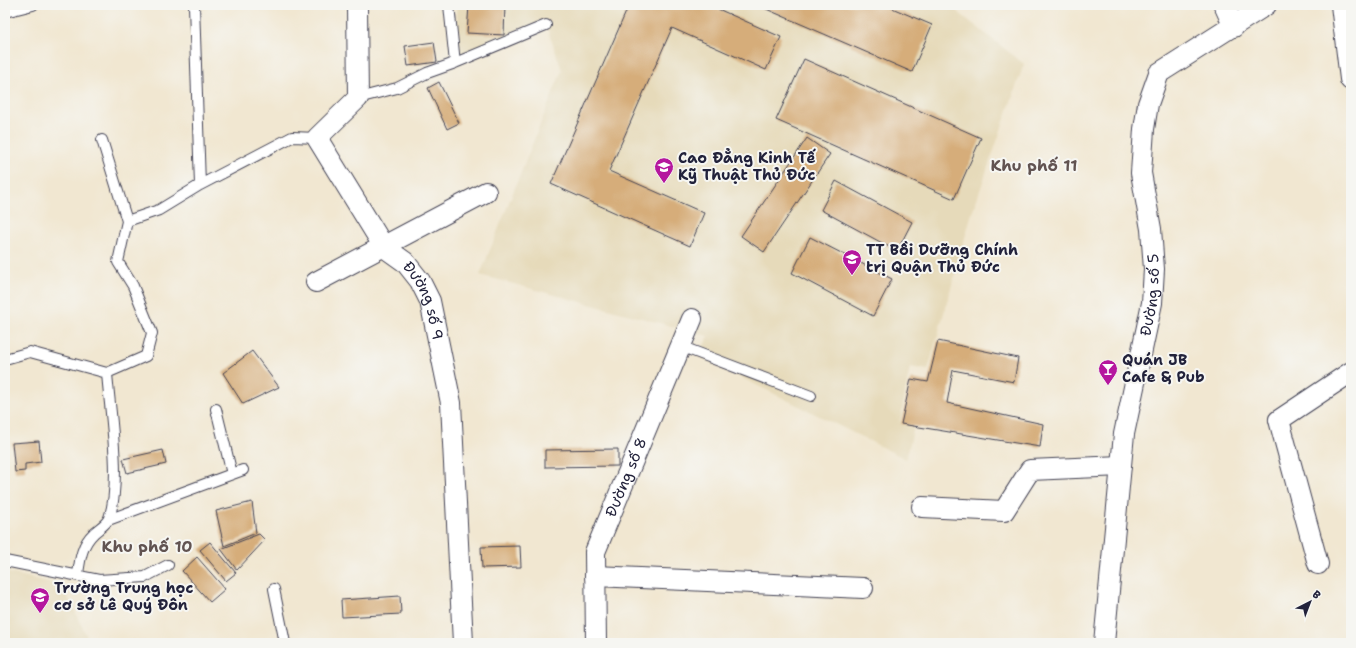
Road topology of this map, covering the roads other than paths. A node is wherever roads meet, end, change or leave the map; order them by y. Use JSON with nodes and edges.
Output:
{"nodes":[{"id":1,"x":33,"y":5,"type":"edge"},
{"id":2,"x":194,"y":5,"type":"edge"},
{"id":3,"x":357,"y":5,"type":"edge"},
{"id":4,"x":449,"y":5,"type":"edge"},
{"id":5,"x":1224,"y":5,"type":"edge"},
{"id":6,"x":1266,"y":5,"type":"edge"},
{"id":7,"x":1342,"y":5,"type":"edge"},
{"id":8,"x":5,"y":12,"type":"edge"},
{"id":9,"x":546,"y":25,"type":"dead end"},
{"id":10,"x":1234,"y":27,"type":"junction"},
{"id":11,"x":455,"y":64,"type":"junction"},
{"id":12,"x":1350,"y":75,"type":"edge"},
{"id":13,"x":358,"y":98,"type":"junction"},
{"id":14,"x":318,"y":138,"type":"junction"},
{"id":15,"x":102,"y":140,"type":"dead end"},
{"id":16,"x":200,"y":185,"type":"junction"},
{"id":17,"x":486,"y":192,"type":"dead end"},
{"id":18,"x":127,"y":221,"type":"junction"},
{"id":19,"x":384,"y":247,"type":"junction"},
{"id":20,"x":316,"y":282,"type":"dead end"},
{"id":21,"x":692,"y":319,"type":"dead end"},
{"id":22,"x":680,"y":346,"type":"junction"},
{"id":23,"x":5,"y":359,"type":"edge"},
{"id":24,"x":1351,"y":372,"type":"edge"},
{"id":25,"x":107,"y":373,"type":"junction"},
{"id":26,"x":811,"y":396,"type":"dead end"},
{"id":27,"x":216,"y":409,"type":"dead end"},
{"id":28,"x":1121,"y":466,"type":"junction"},
{"id":29,"x":243,"y":470,"type":"dead end"},
{"id":30,"x":232,"y":474,"type":"junction"},
{"id":31,"x":922,"y":507,"type":"dead end"},
{"id":32,"x":108,"y":520,"type":"junction"},
{"id":33,"x":5,"y":561,"type":"edge"},
{"id":34,"x":1318,"y":564,"type":"dead end"},
{"id":35,"x":168,"y":565,"type":"dead end"},
{"id":36,"x":78,"y":574,"type":"junction"},
{"id":37,"x":595,"y":576,"type":"junction"},
{"id":38,"x":863,"y":588,"type":"dead end"},
{"id":39,"x":274,"y":589,"type":"dead end"},
{"id":40,"x":285,"y":643,"type":"edge"},
{"id":41,"x":463,"y":643,"type":"edge"},
{"id":42,"x":596,"y":643,"type":"edge"},
{"id":43,"x":1104,"y":643,"type":"edge"}],
"edges":[{"from":1,"to":8,"type":"lane"},
{"from":2,"to":16,"type":"lane"},
{"from":3,"to":13,"type":"street"},
{"from":4,"to":11,"type":"lane"},
{"from":5,"to":10,"type":"street"},
{"from":6,"to":10,"type":"street","name":"Đường số 5"},
{"from":7,"to":12,"type":"street"},
{"from":9,"to":11,"type":"lane"},
{"from":10,"to":28,"type":"street","name":"Đường số 5"},
{"from":11,"to":13,"type":"lane"},
{"from":13,"to":14,"type":"street"},
{"from":14,"to":16,"type":"lane"},
{"from":14,"to":19,"type":"street","name":"Đường số 9"},
{"from":15,"to":18,"type":"lane"},
{"from":16,"to":18,"type":"lane"},
{"from":17,"to":19,"type":"street"},
{"from":18,"to":25,"type":"lane"},
{"from":19,"to":20,"type":"street"},
{"from":19,"to":41,"type":"street","name":"Đường số 9"},
{"from":21,"to":22,"type":"street","name":"Đường số 8"},
{"from":22,"to":26,"type":"lane"},
{"from":22,"to":37,"type":"street","name":"Đường số 8"},
{"from":23,"to":25,"type":"lane"},
{"from":24,"to":34,"type":"street"},
{"from":25,"to":32,"type":"lane"},
{"from":27,"to":30,"type":"lane"},
{"from":28,"to":31,"type":"street"},
{"from":28,"to":43,"type":"street","name":"Đường số 5"},
{"from":29,"to":30,"type":"lane"},
{"from":30,"to":32,"type":"lane"},
{"from":32,"to":36,"type":"lane"},
{"from":33,"to":36,"type":"lane"},
{"from":35,"to":36,"type":"lane"},
{"from":37,"to":38,"type":"street"},
{"from":37,"to":42,"type":"street","name":"Đường số 8"},
{"from":39,"to":40,"type":"lane"}]}
